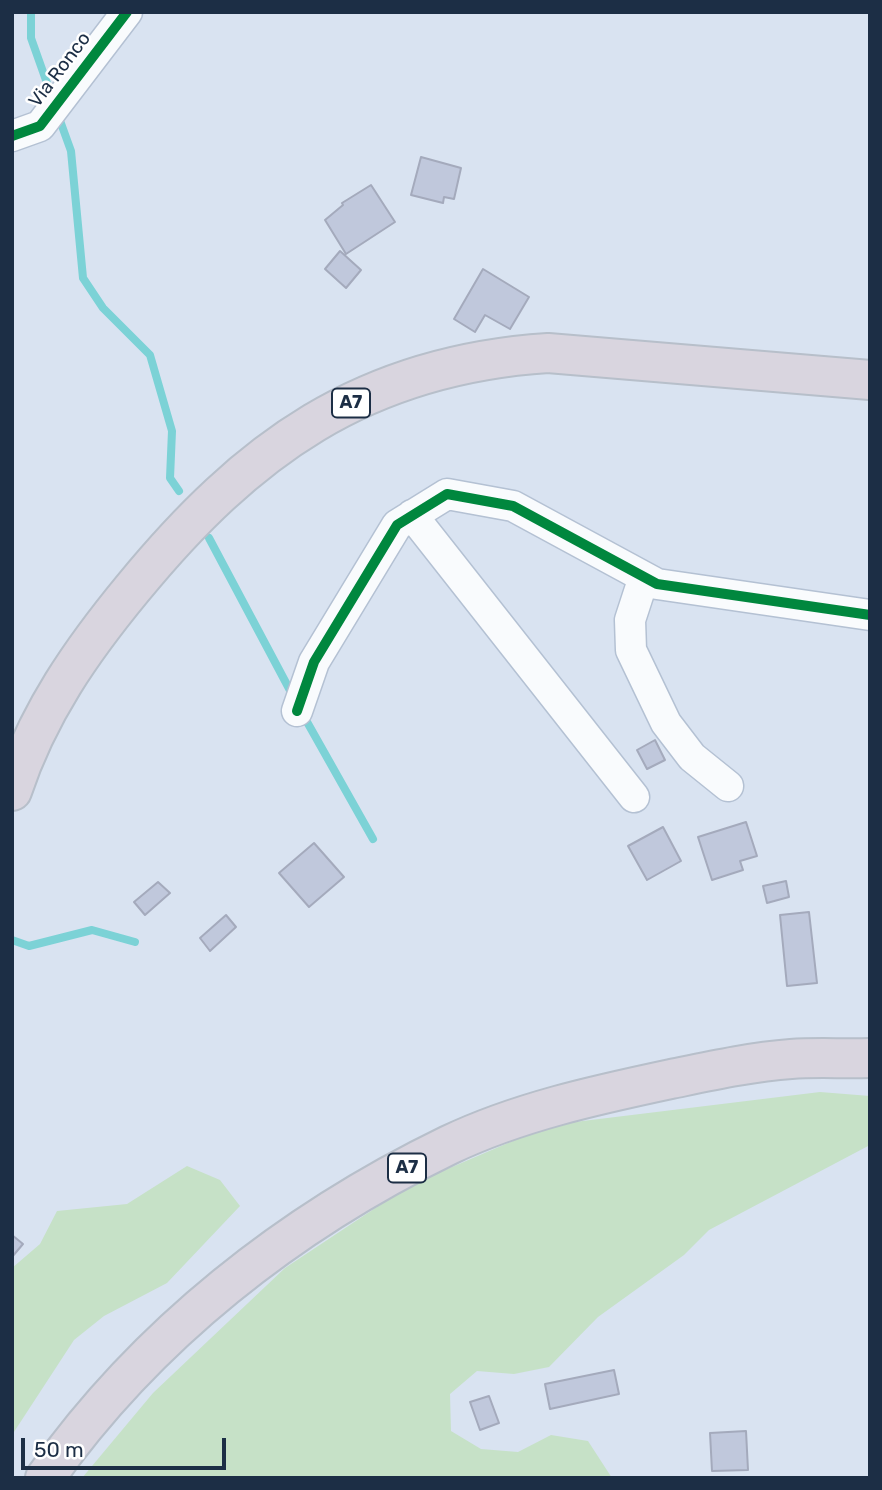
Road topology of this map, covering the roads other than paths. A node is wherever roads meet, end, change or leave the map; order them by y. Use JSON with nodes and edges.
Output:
{"nodes":[{"id":1,"x":127,"y":12,"type":"edge"},
{"id":2,"x":12,"y":136,"type":"edge"},
{"id":3,"x":870,"y":380,"type":"edge"},
{"id":4,"x":412,"y":515,"type":"junction"},
{"id":5,"x":644,"y":577,"type":"junction"},
{"id":6,"x":870,"y":615,"type":"edge"},
{"id":7,"x":297,"y":711,"type":"dead end"},
{"id":8,"x":728,"y":786,"type":"dead end"},
{"id":9,"x":12,"y":791,"type":"edge"},
{"id":10,"x":634,"y":797,"type":"dead end"},
{"id":11,"x":870,"y":1058,"type":"edge"},
{"id":12,"x":46,"y":1478,"type":"edge"}],
"edges":[{"from":1,"to":2,"type":"street","name":"Via Ronco"},
{"from":3,"to":9,"type":"highway","number":"A7"},
{"from":4,"to":5,"type":"street"},
{"from":4,"to":7,"type":"street"},
{"from":4,"to":10,"type":"street"},
{"from":5,"to":6,"type":"street"},
{"from":5,"to":8,"type":"street"},
{"from":11,"to":12,"type":"highway","number":"A7"}]}
